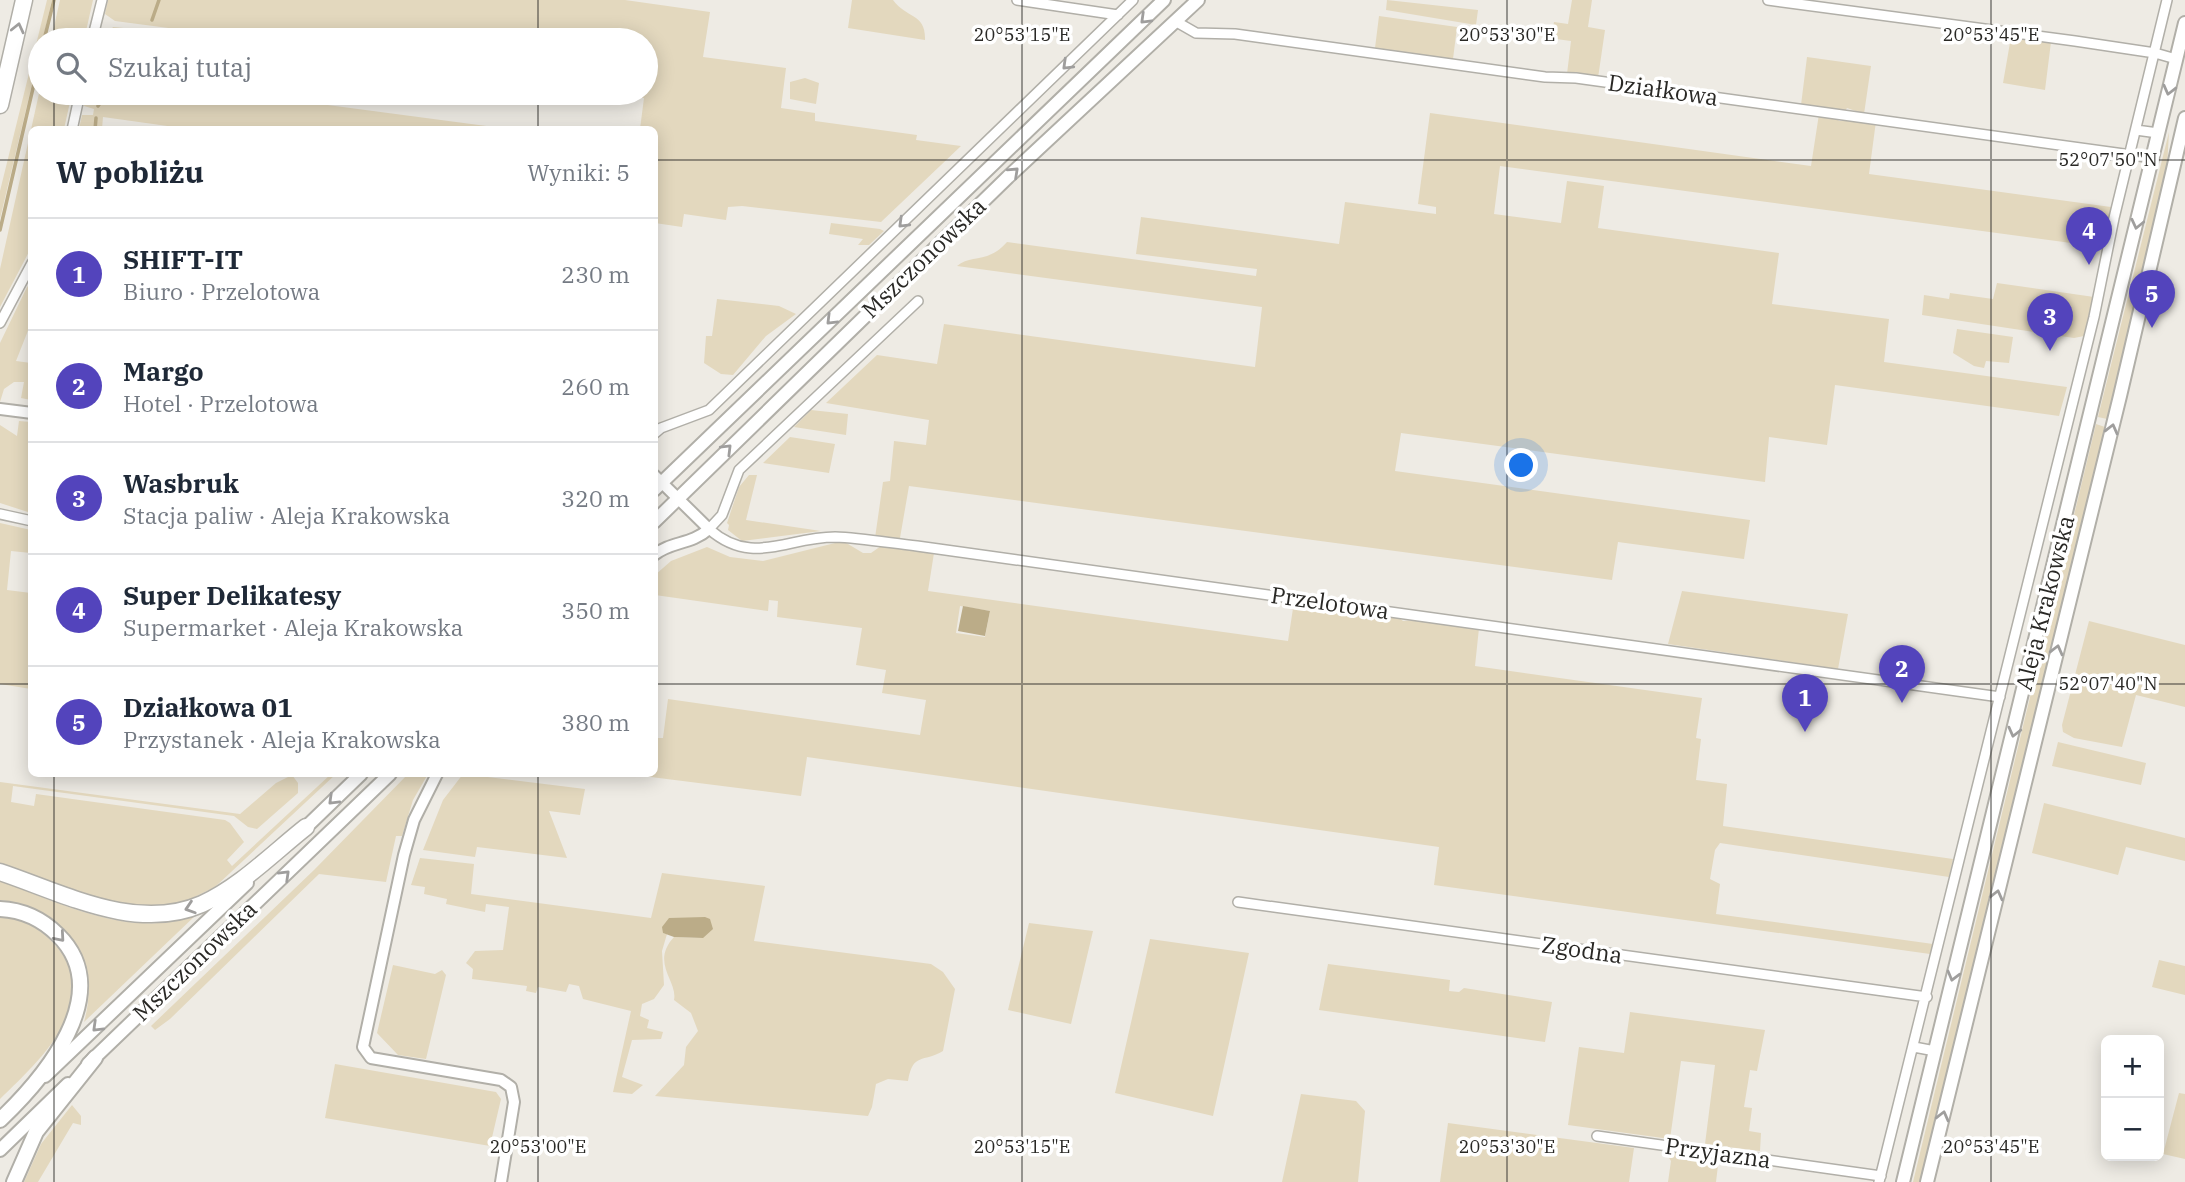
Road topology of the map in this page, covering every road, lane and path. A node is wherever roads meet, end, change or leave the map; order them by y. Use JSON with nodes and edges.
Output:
{"nodes":[{"id":1,"x":24,"y":0,"type":"edge"},
{"id":2,"x":102,"y":0,"type":"edge"},
{"id":3,"x":1017,"y":0,"type":"edge"},
{"id":4,"x":1133,"y":0,"type":"edge"},
{"id":5,"x":1164,"y":0,"type":"edge"},
{"id":6,"x":1198,"y":0,"type":"edge"},
{"id":7,"x":1768,"y":0,"type":"edge"},
{"id":8,"x":2167,"y":0,"type":"edge"},
{"id":9,"x":1118,"y":15,"type":"junction"},
{"id":10,"x":1175,"y":21,"type":"junction"},
{"id":11,"x":2185,"y":23,"type":"edge"},
{"id":12,"x":95,"y":28,"type":"edge"},
{"id":13,"x":2155,"y":53,"type":"junction"},
{"id":14,"x":2176,"y":60,"type":"junction"},
{"id":15,"x":0,"y":105,"type":"edge"},
{"id":16,"x":77,"y":105,"type":"edge"},
{"id":17,"x":2185,"y":118,"type":"edge"},
{"id":18,"x":73,"y":126,"type":"edge"},
{"id":19,"x":2136,"y":130,"type":"junction"},
{"id":20,"x":2158,"y":133,"type":"junction"},
{"id":21,"x":2130,"y":153,"type":"junction"},
{"id":22,"x":2153,"y":158,"type":"junction"},
{"id":23,"x":28,"y":270,"type":"edge"},
{"id":24,"x":918,"y":301,"type":"dead end"},
{"id":25,"x":0,"y":323,"type":"edge"},
{"id":26,"x":0,"y":409,"type":"edge"},
{"id":27,"x":28,"y":413,"type":"edge"},
{"id":28,"x":658,"y":431,"type":"edge"},
{"id":29,"x":658,"y":481,"type":"edge"},
{"id":30,"x":658,"y":483,"type":"edge"},
{"id":31,"x":679,"y":498,"type":"junction"},
{"id":32,"x":0,"y":514,"type":"edge"},
{"id":33,"x":658,"y":518,"type":"edge"},
{"id":34,"x":28,"y":520,"type":"edge"},
{"id":35,"x":709,"y":529,"type":"junction"},
{"id":36,"x":658,"y":553,"type":"edge"},
{"id":37,"x":2000,"y":697,"type":"junction"},
{"id":38,"x":358,"y":777,"type":"edge"},
{"id":39,"x":387,"y":777,"type":"edge"},
{"id":40,"x":436,"y":777,"type":"edge"},
{"id":41,"x":306,"y":827,"type":"junction"},
{"id":42,"x":0,"y":872,"type":"edge"},
{"id":43,"x":1238,"y":902,"type":"dead end"},
{"id":44,"x":0,"y":909,"type":"edge"},
{"id":45,"x":1927,"y":997,"type":"junction"},
{"id":46,"x":1914,"y":1047,"type":"junction"},
{"id":47,"x":1935,"y":1051,"type":"junction"},
{"id":48,"x":95,"y":1058,"type":"junction"},
{"id":49,"x":14,"y":1107,"type":"junction"},
{"id":50,"x":0,"y":1120,"type":"edge"},
{"id":51,"x":1597,"y":1136,"type":"dead end"},
{"id":52,"x":0,"y":1150,"type":"edge"},
{"id":53,"x":1880,"y":1179,"type":"edge"},
{"id":54,"x":14,"y":1182,"type":"edge"},
{"id":55,"x":501,"y":1182,"type":"edge"},
{"id":56,"x":1903,"y":1182,"type":"edge"},
{"id":57,"x":1927,"y":1182,"type":"edge"}],
"edges":[{"from":15,"to":1,"type":"highway","one_way":true},
{"from":2,"to":12,"type":"street"},
{"from":3,"to":9,"type":"street"},
{"from":4,"to":9,"type":"street"},
{"from":5,"to":29,"type":"main road","name":"Mszczonowska","one_way":true},
{"from":6,"to":10,"type":"main road","name":"Mszczonowska"},
{"from":7,"to":13,"type":"street"},
{"from":8,"to":13,"type":"street","name":"Aleja Krakowska"},
{"from":9,"to":28,"type":"street","one_way":true},
{"from":10,"to":21,"type":"street","name":"Działkowa"},
{"from":31,"to":10,"type":"main road","name":"Mszczonowska","one_way":true},
{"from":11,"to":14,"type":"main road","name":"Aleja Krakowska"},
{"from":13,"to":14,"type":"street"},
{"from":13,"to":19,"type":"street","name":"Aleja Krakowska"},
{"from":14,"to":20,"type":"main road","name":"Aleja Krakowska","one_way":true},
{"from":16,"to":18,"type":"street"},
{"from":57,"to":17,"type":"main road","name":"Aleja Krakowska","one_way":true},
{"from":19,"to":20,"type":"street"},
{"from":19,"to":21,"type":"street","name":"Aleja Krakowska"},
{"from":20,"to":22,"type":"main road","name":"Aleja Krakowska"},
{"from":21,"to":22,"type":"street","name":"Działkowa"},
{"from":21,"to":37,"type":"street","name":"Aleja Krakowska"},
{"from":22,"to":47,"type":"main road","name":"Aleja Krakowska","one_way":true},
{"from":23,"to":25,"type":"street"},
{"from":24,"to":35,"type":"street"},
{"from":26,"to":27,"type":"street"},
{"from":30,"to":31,"type":"street","name":"Przelotowa"},
{"from":31,"to":33,"type":"main road","name":"Mszczonowska"},
{"from":31,"to":35,"type":"street","name":"Przelotowa"},
{"from":32,"to":34,"type":"street"},
{"from":35,"to":36,"type":"street"},
{"from":35,"to":37,"type":"street","name":"Przelotowa"},
{"from":37,"to":45,"type":"street","name":"Aleja Krakowska"},
{"from":38,"to":41,"type":"main road","name":"Mszczonowska","one_way":true},
{"from":48,"to":39,"type":"main road","name":"Mszczonowska","one_way":true},
{"from":40,"to":55,"type":"street"},
{"from":41,"to":42,"type":"highway","one_way":true},
{"from":41,"to":49,"type":"main road","name":"Mszczonowska","one_way":true},
{"from":43,"to":45,"type":"street","name":"Zgodna"},
{"from":44,"to":49,"type":"main road","one_way":true},
{"from":45,"to":46,"type":"street","name":"Aleja Krakowska"},
{"from":46,"to":47,"type":"street"},
{"from":46,"to":53,"type":"street","name":"Aleja Krakowska"},
{"from":47,"to":56,"type":"main road","name":"Aleja Krakowska"},
{"from":48,"to":52,"type":"main road","name":"Mszczonowska"},
{"from":48,"to":54,"type":"main road"},
{"from":49,"to":50,"type":"main road"},
{"from":51,"to":53,"type":"street","name":"Przyjazna"}]}
